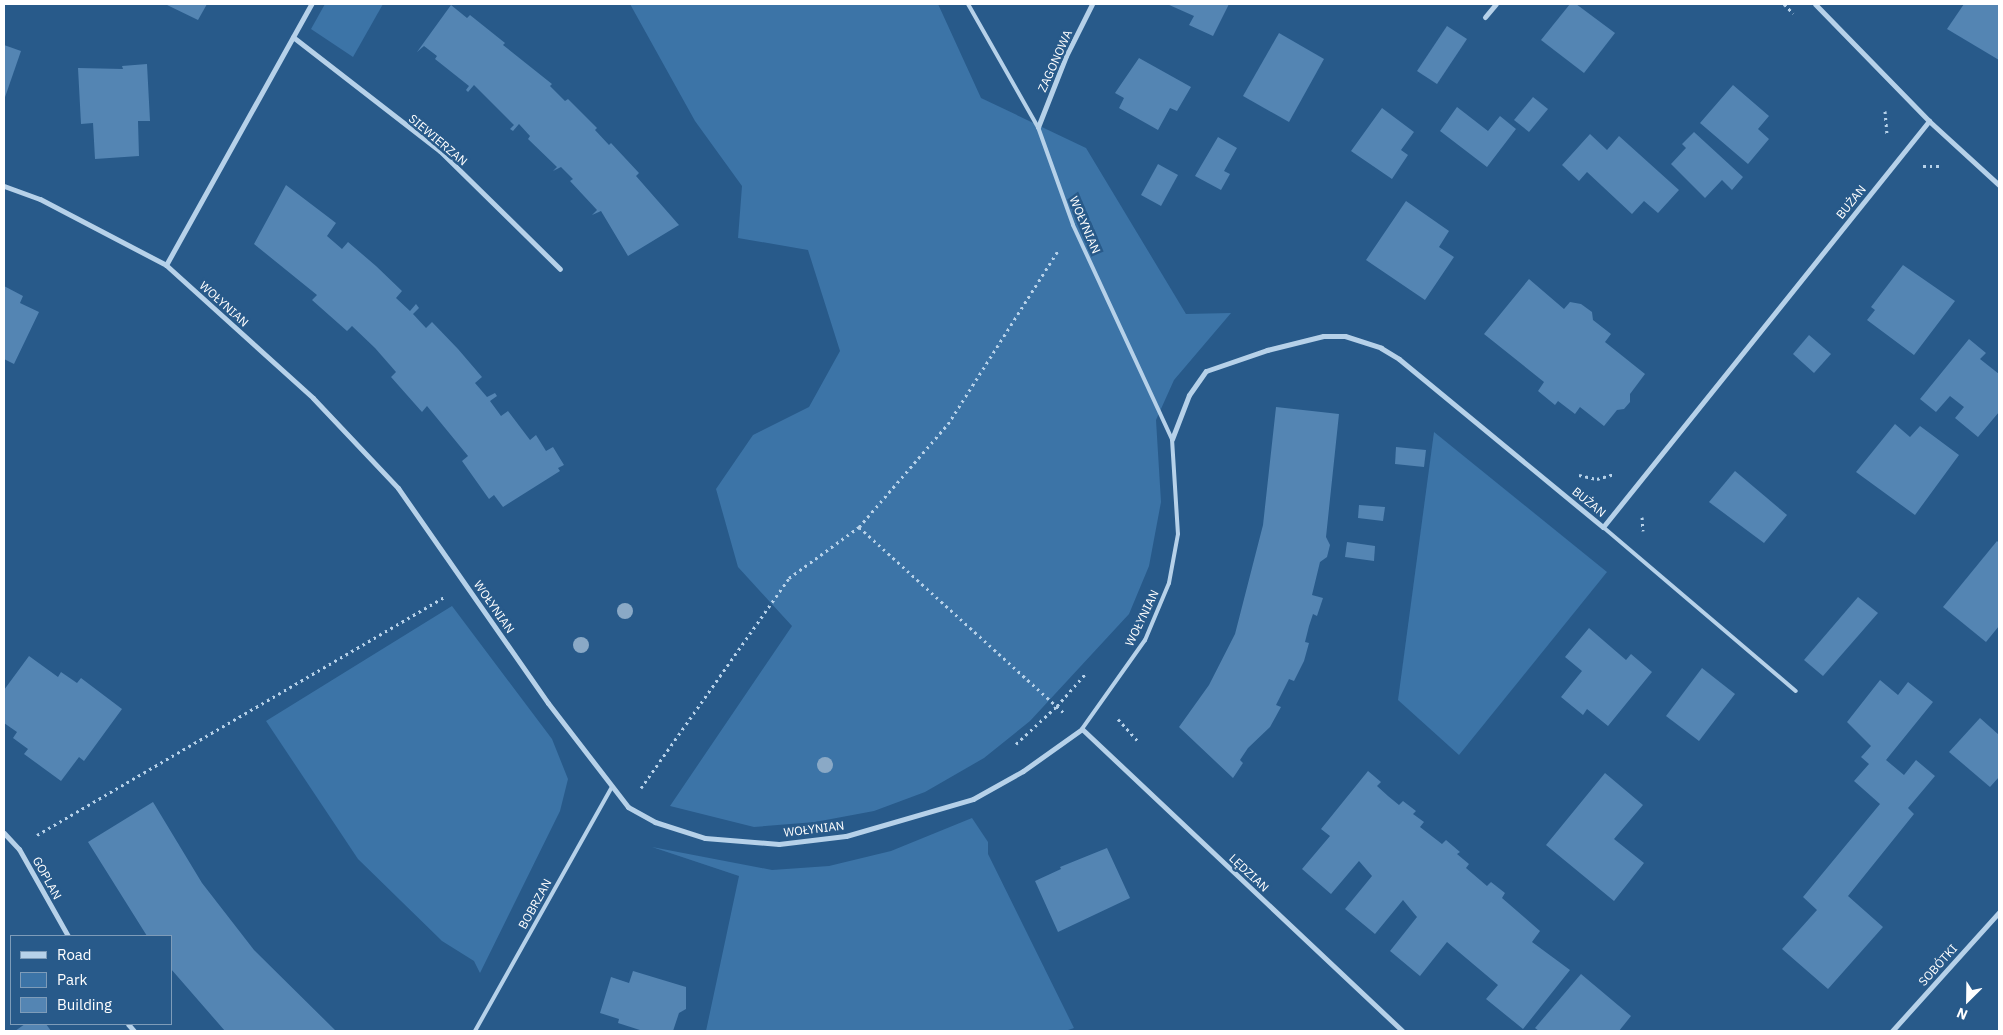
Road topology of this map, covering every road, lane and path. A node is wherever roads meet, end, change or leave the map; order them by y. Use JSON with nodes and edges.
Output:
{"nodes":[{"id":1,"x":311,"y":4,"type":"edge"},
{"id":2,"x":968,"y":4,"type":"edge"},
{"id":3,"x":1092,"y":4,"type":"edge"},
{"id":4,"x":1496,"y":4,"type":"edge"},
{"id":5,"x":1784,"y":4,"type":"edge"},
{"id":6,"x":1815,"y":4,"type":"edge"},
{"id":7,"x":1485,"y":17,"type":"dead end"},
{"id":8,"x":1798,"y":18,"type":"dead end"},
{"id":9,"x":293,"y":37,"type":"junction"},
{"id":10,"x":1881,"y":102,"type":"dead end"},
{"id":11,"x":1929,"y":121,"type":"junction"},
{"id":12,"x":1038,"y":127,"type":"junction"},
{"id":13,"x":1885,"y":140,"type":"dead end"},
{"id":14,"x":1945,"y":168,"type":"dead end"},
{"id":15,"x":1916,"y":170,"type":"dead end"},
{"id":16,"x":1999,"y":185,"type":"edge"},
{"id":17,"x":4,"y":186,"type":"edge"},
{"id":18,"x":1073,"y":225,"type":"junction"},
{"id":19,"x":166,"y":265,"type":"junction"},
{"id":20,"x":560,"y":269,"type":"dead end"},
{"id":21,"x":1172,"y":439,"type":"junction"},
{"id":22,"x":1570,"y":470,"type":"dead end"},
{"id":23,"x":1620,"y":471,"type":"dead end"},
{"id":24,"x":1644,"y":509,"type":"dead end"},
{"id":25,"x":858,"y":527,"type":"junction"},
{"id":26,"x":1603,"y":527,"type":"junction"},
{"id":27,"x":1644,"y":536,"type":"dead end"},
{"id":28,"x":466,"y":584,"type":"junction"},
{"id":29,"x":1087,"y":672,"type":"dead end"},
{"id":30,"x":1796,"y":691,"type":"dead end"},
{"id":31,"x":1057,"y":706,"type":"junction"},
{"id":32,"x":1120,"y":714,"type":"dead end"},
{"id":33,"x":1082,"y":729,"type":"junction"},
{"id":34,"x":1139,"y":742,"type":"dead end"},
{"id":35,"x":1009,"y":749,"type":"dead end"},
{"id":36,"x":612,"y":786,"type":"junction"},
{"id":37,"x":628,"y":807,"type":"junction"},
{"id":38,"x":4,"y":833,"type":"edge"},
{"id":39,"x":37,"y":835,"type":"dead end"},
{"id":40,"x":1999,"y":912,"type":"edge"},
{"id":41,"x":67,"y":935,"type":"edge"},
{"id":42,"x":475,"y":1031,"type":"edge"},
{"id":43,"x":1402,"y":1031,"type":"edge"},
{"id":44,"x":1892,"y":1031,"type":"edge"}],
"edges":[{"from":1,"to":9,"type":"street"},
{"from":2,"to":12,"type":"lane","name":"WOŁYNIAN"},
{"from":3,"to":12,"type":"street","name":"ZAGONOWA"},
{"from":4,"to":7,"type":"street"},
{"from":5,"to":8,"type":"path"},
{"from":6,"to":11,"type":"street"},
{"from":9,"to":19,"type":"street"},
{"from":9,"to":20,"type":"street","name":"SIEWIERZAN"},
{"from":10,"to":13,"type":"path"},
{"from":11,"to":16,"type":"street"},
{"from":11,"to":26,"type":"street","name":"BUŻAN"},
{"from":12,"to":18,"type":"lane","name":"WOŁYNIAN"},
{"from":14,"to":15,"type":"path"},
{"from":17,"to":19,"type":"street","name":"WOŁYNIAN"},
{"from":18,"to":21,"type":"lane","name":"WOŁYNIAN"},
{"from":18,"to":25,"type":"path"},
{"from":19,"to":28,"type":"street","name":"WOŁYNIAN"},
{"from":21,"to":26,"type":"street","name":"BUŻAN"},
{"from":21,"to":33,"type":"lane","name":"WOŁYNIAN"},
{"from":22,"to":23,"type":"path"},
{"from":24,"to":27,"type":"path"},
{"from":25,"to":31,"type":"path"},
{"from":25,"to":37,"type":"path"},
{"from":26,"to":30,"type":"lane"},
{"from":28,"to":36,"type":"street","name":"WOŁYNIAN"},
{"from":28,"to":39,"type":"path"},
{"from":29,"to":31,"type":"path"},
{"from":31,"to":33,"type":"path"},
{"from":31,"to":35,"type":"path"},
{"from":32,"to":34,"type":"path"},
{"from":33,"to":37,"type":"street","name":"WOŁYNIAN"},
{"from":33,"to":43,"type":"street","name":"LĘDZIAN"},
{"from":36,"to":37,"type":"street","name":"WOŁYNIAN"},
{"from":36,"to":42,"type":"lane","name":"BOBRZAN"},
{"from":38,"to":41,"type":"street","name":"GOPLAN"},
{"from":40,"to":44,"type":"street","name":"SOBÓTKI"}]}
